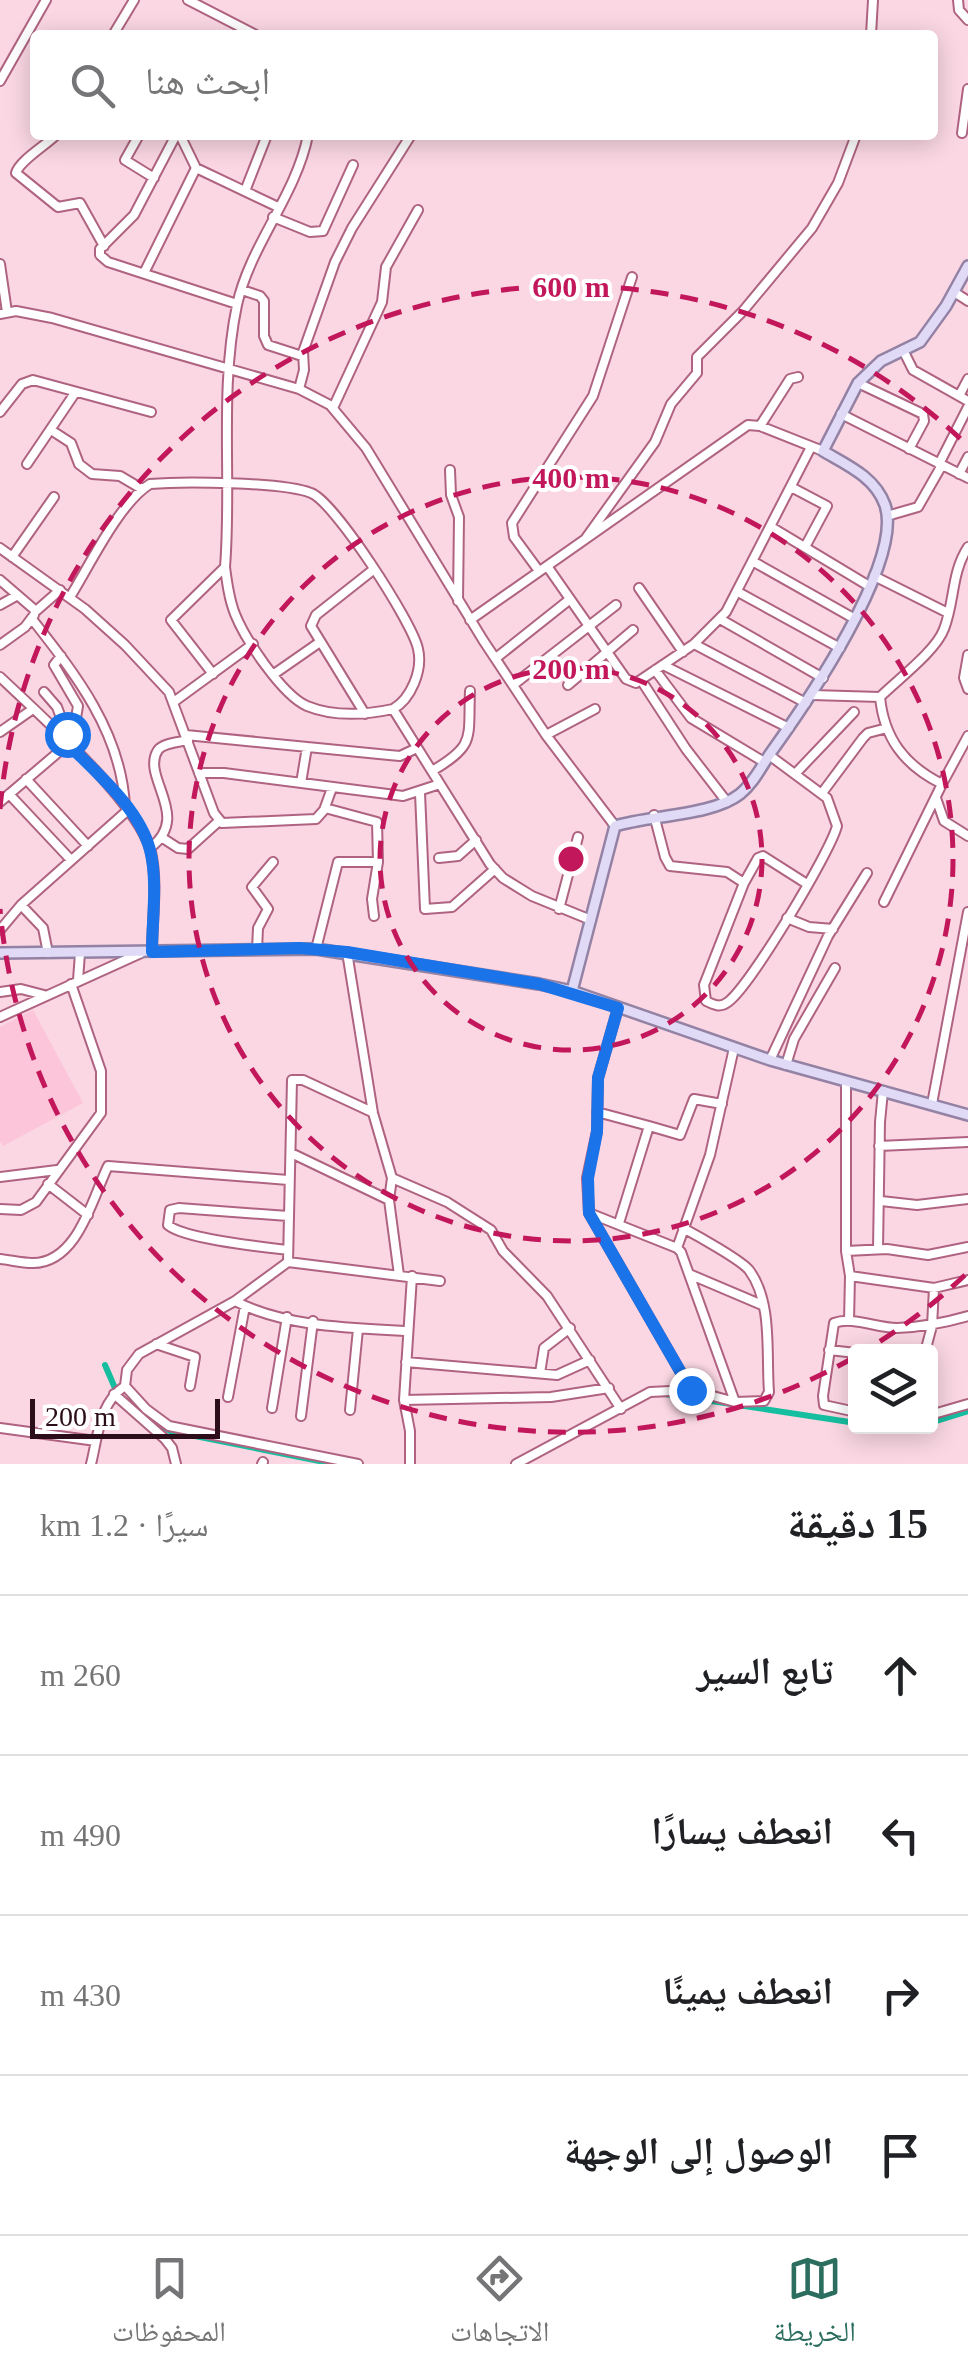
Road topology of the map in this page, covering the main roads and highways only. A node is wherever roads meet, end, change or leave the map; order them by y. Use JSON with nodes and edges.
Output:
{"nodes":[{"id":1,"x":968,"y":266,"type":"edge"},
{"id":2,"x":0,"y":953,"type":"edge"},
{"id":3,"x":572,"y":991,"type":"junction"},
{"id":4,"x":968,"y":1115,"type":"edge"}],
"edges":[{"from":1,"to":3,"type":"main road"},
{"from":2,"to":3,"type":"main road"},
{"from":3,"to":4,"type":"main road"}]}
